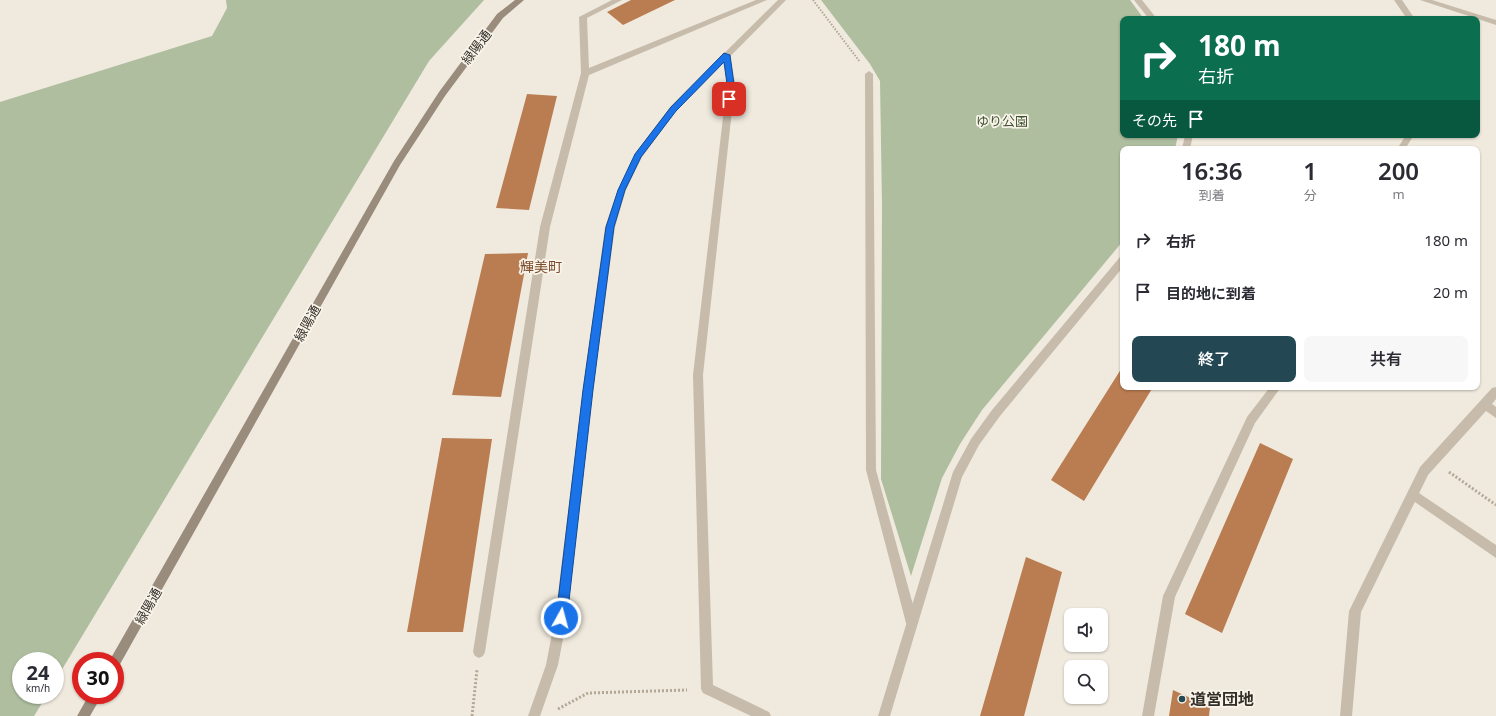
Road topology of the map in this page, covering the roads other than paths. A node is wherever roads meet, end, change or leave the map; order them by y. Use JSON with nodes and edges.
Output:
{"nodes":[{"id":1,"x":520,"y":0,"type":"edge"},
{"id":2,"x":618,"y":0,"type":"edge"},
{"id":3,"x":763,"y":0,"type":"edge"},
{"id":4,"x":782,"y":0,"type":"edge"},
{"id":5,"x":1138,"y":0,"type":"edge"},
{"id":6,"x":1398,"y":0,"type":"edge"},
{"id":7,"x":1424,"y":0,"type":"edge"},
{"id":8,"x":1151,"y":16,"type":"edge"},
{"id":9,"x":1408,"y":16,"type":"edge"},
{"id":10,"x":1474,"y":16,"type":"edge"},
{"id":11,"x":1480,"y":18,"type":"edge"},
{"id":12,"x":1496,"y":23,"type":"edge"},
{"id":13,"x":726,"y":55,"type":"junction"},
{"id":14,"x":585,"y":73,"type":"junction"},
{"id":15,"x":869,"y":74,"type":"road end"},
{"id":16,"x":1120,"y":264,"type":"edge"},
{"id":17,"x":1274,"y":390,"type":"edge"},
{"id":18,"x":1496,"y":391,"type":"edge"},
{"id":19,"x":1485,"y":406,"type":"junction"},
{"id":20,"x":1496,"y":412,"type":"edge"},
{"id":21,"x":1413,"y":494,"type":"junction"},
{"id":22,"x":1496,"y":552,"type":"edge"},
{"id":23,"x":912,"y":622,"type":"junction"},
{"id":24,"x":121,"y":652,"type":"edge"},
{"id":25,"x":479,"y":652,"type":"road end"},
{"id":26,"x":90,"y":704,"type":"edge"},
{"id":27,"x":83,"y":716,"type":"edge"},
{"id":28,"x":534,"y":716,"type":"edge"},
{"id":29,"x":765,"y":716,"type":"edge"},
{"id":30,"x":884,"y":716,"type":"edge"},
{"id":31,"x":1148,"y":716,"type":"edge"},
{"id":32,"x":1346,"y":716,"type":"edge"}],
"edges":[{"from":1,"to":24,"type":"street","name":"緑陽通"},
{"from":2,"to":14,"type":"street"},
{"from":3,"to":14,"type":"street"},
{"from":4,"to":13,"type":"street"},
{"from":5,"to":8,"type":"street"},
{"from":6,"to":9,"type":"street"},
{"from":7,"to":10,"type":"street"},
{"from":11,"to":12,"type":"street"},
{"from":13,"to":28,"type":"street"},
{"from":13,"to":29,"type":"street"},
{"from":14,"to":25,"type":"street"},
{"from":15,"to":23,"type":"street"},
{"from":16,"to":23,"type":"street"},
{"from":17,"to":31,"type":"street"},
{"from":18,"to":19,"type":"street"},
{"from":19,"to":20,"type":"street"},
{"from":19,"to":21,"type":"street"},
{"from":21,"to":22,"type":"street"},
{"from":21,"to":32,"type":"street"},
{"from":23,"to":30,"type":"street"},
{"from":26,"to":27,"type":"street"}]}
